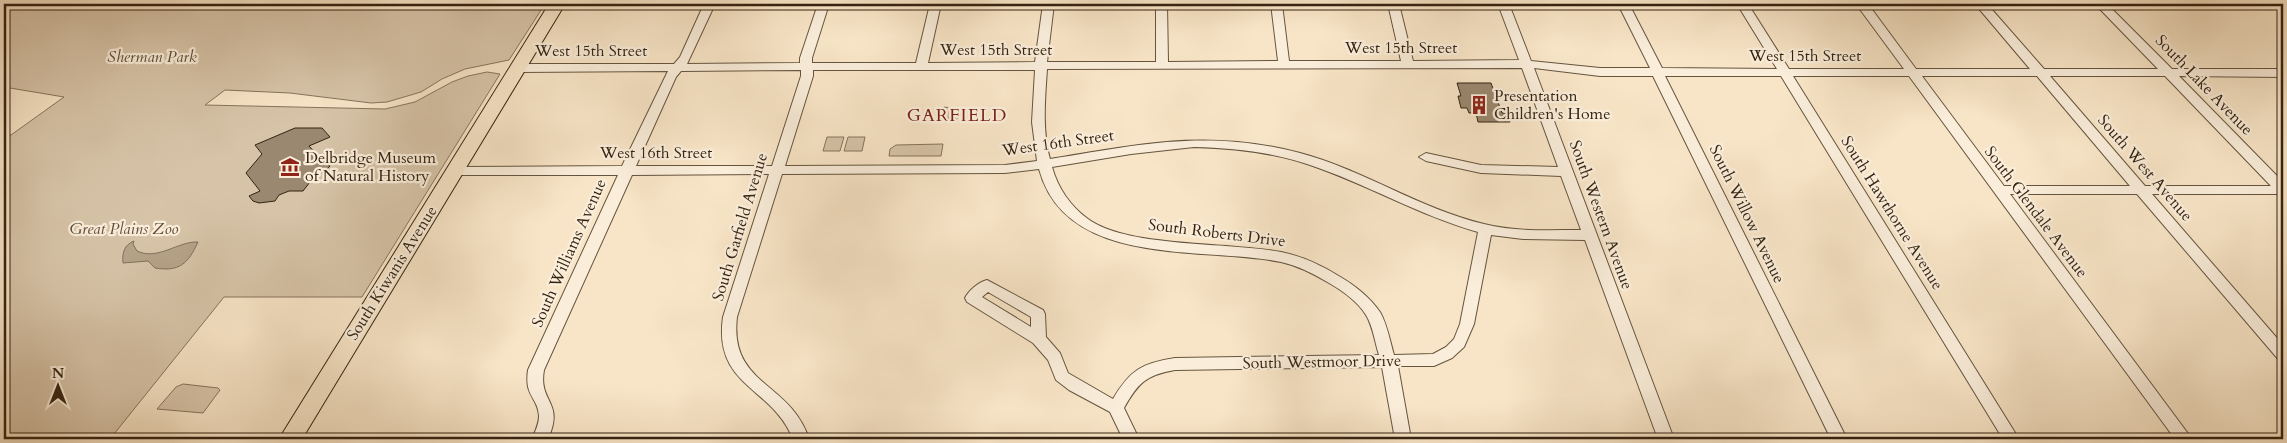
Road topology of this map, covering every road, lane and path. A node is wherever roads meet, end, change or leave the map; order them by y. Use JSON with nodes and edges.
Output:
{"nodes":[{"id":1,"x":557,"y":4,"type":"edge"},
{"id":2,"x":709,"y":4,"type":"edge"},
{"id":3,"x":823,"y":4,"type":"edge"},
{"id":4,"x":935,"y":4,"type":"edge"},
{"id":5,"x":1048,"y":4,"type":"edge"},
{"id":6,"x":1161,"y":4,"type":"edge"},
{"id":7,"x":1276,"y":4,"type":"edge"},
{"id":8,"x":1392,"y":4,"type":"edge"},
{"id":9,"x":1504,"y":4,"type":"edge"},
{"id":10,"x":1624,"y":4,"type":"edge"},
{"id":11,"x":1743,"y":4,"type":"edge"},
{"id":12,"x":1862,"y":4,"type":"edge"},
{"id":13,"x":1981,"y":4,"type":"edge"},
{"id":14,"x":2101,"y":4,"type":"edge"},
{"id":15,"x":1526,"y":64,"type":"junction"},
{"id":16,"x":1162,"y":65,"type":"junction"},
{"id":17,"x":1284,"y":65,"type":"junction"},
{"id":18,"x":1408,"y":65,"type":"junction"},
{"id":19,"x":921,"y":66,"type":"junction"},
{"id":20,"x":1042,"y":66,"type":"junction"},
{"id":21,"x":678,"y":67,"type":"junction"},
{"id":22,"x":807,"y":67,"type":"junction"},
{"id":23,"x":518,"y":68,"type":"junction"},
{"id":24,"x":1657,"y":72,"type":"junction"},
{"id":25,"x":1784,"y":72,"type":"junction"},
{"id":26,"x":1912,"y":73,"type":"junction"},
{"id":27,"x":2040,"y":73,"type":"junction"},
{"id":28,"x":2170,"y":73,"type":"junction"},
{"id":29,"x":2283,"y":73,"type":"edge"},
{"id":30,"x":1426,"y":157,"type":"dead end"},
{"id":31,"x":1043,"y":166,"type":"junction"},
{"id":32,"x":625,"y":170,"type":"junction"},
{"id":33,"x":775,"y":170,"type":"junction"},
{"id":34,"x":455,"y":171,"type":"junction"},
{"id":35,"x":1567,"y":172,"type":"junction"},
{"id":36,"x":1998,"y":190,"type":"junction"},
{"id":37,"x":2142,"y":190,"type":"junction"},
{"id":38,"x":2283,"y":190,"type":"edge"},
{"id":39,"x":1485,"y":229,"type":"junction"},
{"id":40,"x":1590,"y":235,"type":"junction"},
{"id":41,"x":1038,"y":339,"type":"dead end"},
{"id":42,"x":2277,"y":339,"type":"edge"},
{"id":43,"x":2283,"y":355,"type":"edge"},
{"id":44,"x":1389,"y":362,"type":"junction"},
{"id":45,"x":1116,"y":408,"type":"junction"},
{"id":46,"x":290,"y":439,"type":"edge"},
{"id":47,"x":540,"y":439,"type":"edge"},
{"id":48,"x":801,"y":439,"type":"edge"},
{"id":49,"x":1131,"y":439,"type":"edge"},
{"id":50,"x":1403,"y":439,"type":"edge"},
{"id":51,"x":1666,"y":439,"type":"edge"},
{"id":52,"x":1840,"y":439,"type":"edge"},
{"id":53,"x":2011,"y":439,"type":"edge"},
{"id":54,"x":2184,"y":439,"type":"edge"}],
"edges":[{"from":1,"to":23,"type":"main road","name":"South Kiwanis Avenue"},
{"from":2,"to":21,"type":"street","name":"South Williams Avenue"},
{"from":3,"to":22,"type":"street","name":"South Garfield Avenue"},
{"from":4,"to":19,"type":"street"},
{"from":5,"to":20,"type":"street","name":"South Roberts Drive"},
{"from":6,"to":16,"type":"street"},
{"from":7,"to":17,"type":"street"},
{"from":8,"to":18,"type":"street"},
{"from":9,"to":15,"type":"street","name":"South Western Avenue"},
{"from":10,"to":24,"type":"street","name":"South Willow Avenue"},
{"from":11,"to":25,"type":"street","name":"South Hawthorne Avenue"},
{"from":12,"to":26,"type":"street","name":"South Glendale Avenue"},
{"from":13,"to":27,"type":"street","name":"South West Avenue"},
{"from":14,"to":28,"type":"street","name":"South Lake Avenue"},
{"from":15,"to":18,"type":"street","name":"West 15th Street"},
{"from":15,"to":24,"type":"street","name":"West 15th Street"},
{"from":15,"to":35,"type":"street","name":"South Western Avenue"},
{"from":16,"to":17,"type":"street","name":"West 15th Street"},
{"from":16,"to":20,"type":"street","name":"West 15th Street"},
{"from":17,"to":18,"type":"street","name":"West 15th Street"},
{"from":19,"to":20,"type":"street","name":"West 15th Street"},
{"from":19,"to":22,"type":"street","name":"West 15th Street"},
{"from":20,"to":31,"type":"street","name":"South Roberts Drive"},
{"from":21,"to":22,"type":"street","name":"West 15th Street"},
{"from":21,"to":23,"type":"street","name":"West 15th Street"},
{"from":21,"to":32,"type":"street","name":"South Williams Avenue"},
{"from":22,"to":33,"type":"street","name":"South Garfield Avenue"},
{"from":23,"to":34,"type":"main road","name":"South Kiwanis Avenue"},
{"from":24,"to":25,"type":"street","name":"West 15th Street"},
{"from":24,"to":52,"type":"street","name":"South Willow Avenue"},
{"from":25,"to":26,"type":"street","name":"West 15th Street"},
{"from":25,"to":53,"type":"street","name":"South Hawthorne Avenue"},
{"from":26,"to":27,"type":"street","name":"West 15th Street"},
{"from":26,"to":36,"type":"street","name":"South Glendale Avenue"},
{"from":27,"to":28,"type":"street","name":"West 15th Street"},
{"from":27,"to":37,"type":"street","name":"South West Avenue"},
{"from":28,"to":29,"type":"street","name":"West 15th Street"},
{"from":28,"to":38,"type":"street","name":"South Lake Avenue"},
{"from":30,"to":35,"type":"street"},
{"from":31,"to":33,"type":"street","name":"West 16th Street"},
{"from":31,"to":39,"type":"street","name":"West 16th Street"},
{"from":31,"to":44,"type":"street","name":"South Roberts Drive"},
{"from":32,"to":33,"type":"street","name":"West 16th Street"},
{"from":32,"to":34,"type":"street","name":"West 16th Street"},
{"from":32,"to":47,"type":"street","name":"South Williams Avenue"},
{"from":33,"to":48,"type":"street","name":"South Garfield Avenue"},
{"from":34,"to":46,"type":"main road","name":"South Kiwanis Avenue"},
{"from":35,"to":40,"type":"street","name":"South Western Avenue"},
{"from":36,"to":37,"type":"street"},
{"from":36,"to":54,"type":"street","name":"South Glendale Avenue"},
{"from":37,"to":38,"type":"street"},
{"from":37,"to":42,"type":"street","name":"South West Avenue"},
{"from":39,"to":40,"type":"street","name":"West 16th Street"},
{"from":39,"to":44,"type":"street","name":"South Westmoor Drive"},
{"from":40,"to":51,"type":"street","name":"South Western Avenue"},
{"from":41,"to":45,"type":"street"},
{"from":42,"to":43,"type":"street","name":"South West Avenue"},
{"from":44,"to":45,"type":"street","name":"South Westmoor Drive"},
{"from":44,"to":50,"type":"street","name":"South Roberts Drive"},
{"from":45,"to":49,"type":"street"}]}
